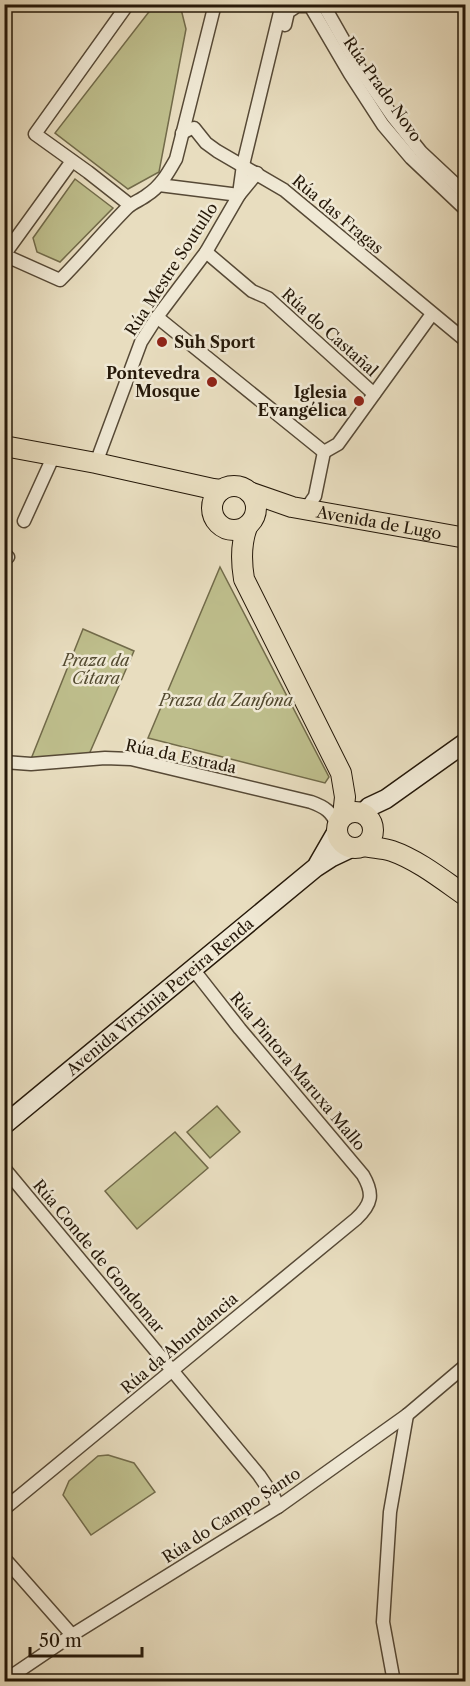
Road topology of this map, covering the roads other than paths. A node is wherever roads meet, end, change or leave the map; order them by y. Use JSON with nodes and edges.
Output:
{"nodes":[{"id":1,"x":128,"y":4,"type":"edge"},
{"id":2,"x":215,"y":4,"type":"edge"},
{"id":3,"x":282,"y":4,"type":"edge"},
{"id":4,"x":323,"y":4,"type":"edge"},
{"id":5,"x":310,"y":5,"type":"edge"},
{"id":6,"x":273,"y":42,"type":"junction"},
{"id":7,"x":182,"y":133,"type":"junction"},
{"id":8,"x":72,"y":161,"type":"junction"},
{"id":9,"x":243,"y":165,"type":"junction"},
{"id":10,"x":257,"y":173,"type":"junction"},
{"id":11,"x":159,"y":185,"type":"junction"},
{"id":12,"x":463,"y":186,"type":"edge"},
{"id":13,"x":239,"y":195,"type":"junction"},
{"id":14,"x":130,"y":205,"type":"junction"},
{"id":15,"x":465,"y":210,"type":"edge"},
{"id":16,"x":206,"y":252,"type":"junction"},
{"id":17,"x":4,"y":255,"type":"edge"},
{"id":18,"x":432,"y":314,"type":"junction"},
{"id":19,"x":157,"y":317,"type":"junction"},
{"id":20,"x":465,"y":342,"type":"edge"},
{"id":21,"x":374,"y":394,"type":"junction"},
{"id":22,"x":4,"y":446,"type":"edge"},
{"id":23,"x":324,"y":452,"type":"junction"},
{"id":24,"x":54,"y":455,"type":"junction"},
{"id":25,"x":96,"y":463,"type":"junction"},
{"id":26,"x":221,"y":490,"type":"junction"},
{"id":27,"x":249,"y":492,"type":"junction"},
{"id":28,"x":299,"y":508,"type":"junction"},
{"id":29,"x":24,"y":521,"type":"dead end"},
{"id":30,"x":251,"y":521,"type":"junction"},
{"id":31,"x":224,"y":528,"type":"junction"},
{"id":32,"x":465,"y":538,"type":"edge"},
{"id":33,"x":242,"y":567,"type":"junction"},
{"id":34,"x":465,"y":742,"type":"edge"},
{"id":35,"x":4,"y":762,"type":"edge"},
{"id":36,"x":355,"y":821,"type":"junction"},
{"id":37,"x":358,"y":847,"type":"junction"},
{"id":38,"x":315,"y":868,"type":"junction"},
{"id":39,"x":429,"y":871,"type":"junction"},
{"id":40,"x":465,"y":896,"type":"edge"},
{"id":41,"x":193,"y":969,"type":"junction"},
{"id":42,"x":4,"y":1125,"type":"edge"},
{"id":43,"x":4,"y":1168,"type":"edge"},
{"id":44,"x":370,"y":1198,"type":"joint"},
{"id":45,"x":465,"y":1365,"type":"edge"},
{"id":46,"x":172,"y":1371,"type":"junction"},
{"id":47,"x":407,"y":1415,"type":"junction"},
{"id":48,"x":278,"y":1507,"type":"junction"},
{"id":49,"x":4,"y":1509,"type":"edge"},
{"id":50,"x":4,"y":1558,"type":"edge"},
{"id":51,"x":72,"y":1635,"type":"junction"},
{"id":52,"x":4,"y":1681,"type":"edge"},
{"id":53,"x":394,"y":1682,"type":"edge"}],
"edges":[{"from":1,"to":8,"type":"street"},
{"from":2,"to":7,"type":"street"},
{"from":3,"to":6,"type":"street","name":"Rúa Mestre Soutullo"},
{"from":4,"to":12,"type":"street","name":"Rúa Prado Novo"},
{"from":5,"to":6,"type":"street"},
{"from":5,"to":15,"type":"street","name":"Rúa Prado Novo"},
{"from":6,"to":9,"type":"street","name":"Rúa Mestre Soutullo"},
{"from":7,"to":9,"type":"street","name":"Rúa das Fragas"},
{"from":7,"to":11,"type":"street"},
{"from":8,"to":14,"type":"street"},
{"from":8,"to":17,"type":"street"},
{"from":9,"to":10,"type":"street","name":"Rúa das Fragas"},
{"from":9,"to":13,"type":"street","name":"Rúa Mestre Soutullo"},
{"from":10,"to":13,"type":"street","name":"Rúa Mestre Soutullo"},
{"from":10,"to":18,"type":"street","name":"Rúa das Fragas"},
{"from":11,"to":13,"type":"street"},
{"from":11,"to":14,"type":"street"},
{"from":13,"to":16,"type":"street","name":"Rúa Mestre Soutullo"},
{"from":14,"to":17,"type":"street"},
{"from":16,"to":19,"type":"street","name":"Rúa Mestre Soutullo"},
{"from":16,"to":21,"type":"street","name":"Rúa do Castañal"},
{"from":18,"to":20,"type":"street","name":"Rúa das Fragas"},
{"from":18,"to":21,"type":"street"},
{"from":19,"to":23,"type":"street"},
{"from":19,"to":25,"type":"street","name":"Rúa Mestre Soutullo"},
{"from":21,"to":23,"type":"street"},
{"from":22,"to":24,"type":"main road"},
{"from":23,"to":28,"type":"street"},
{"from":24,"to":25,"type":"main road"},
{"from":24,"to":29,"type":"street"},
{"from":25,"to":26,"type":"main road"},
{"from":26,"to":27,"type":"main road"},
{"from":26,"to":31,"type":"main road"},
{"from":27,"to":28,"type":"main road","name":"Avenida de Lugo"},
{"from":27,"to":30,"type":"main road"},
{"from":28,"to":30,"type":"main road","name":"Avenida de Lugo"},
{"from":28,"to":32,"type":"main road","name":"Avenida de Lugo"},
{"from":30,"to":31,"type":"main road"},
{"from":30,"to":33,"type":"main road"},
{"from":31,"to":33,"type":"main road"},
{"from":33,"to":36,"type":"main road"},
{"from":34,"to":36,"type":"main road","name":"Avenida Virxinia Pereira Renda"},
{"from":35,"to":36,"type":"street","name":"Rúa da Estrada"},
{"from":36,"to":37,"type":"main road"},
{"from":36,"to":37,"type":"main road"},
{"from":36,"to":38,"type":"main road","name":"Avenida Virxinia Pereira Renda"},
{"from":36,"to":39,"type":"main road"},
{"from":37,"to":38,"type":"main road","name":"Avenida Virxinia Pereira Renda"},
{"from":37,"to":39,"type":"main road"},
{"from":38,"to":41,"type":"main road","name":"Avenida Virxinia Pereira Renda"},
{"from":39,"to":40,"type":"main road"},
{"from":41,"to":42,"type":"main road","name":"Avenida Virxinia Pereira Renda"},
{"from":41,"to":44,"type":"street","name":"Rúa Pintora Maruxa Mallo"},
{"from":43,"to":46,"type":"street","name":"Rúa Conde de Gondomar"},
{"from":44,"to":46,"type":"street","name":"Rúa da Abundancia"},
{"from":45,"to":47,"type":"street","name":"Rúa do Campo Santo"},
{"from":46,"to":48,"type":"street","name":"Rúa Conde de Gondomar"},
{"from":46,"to":49,"type":"street","name":"Rúa da Abundancia"},
{"from":47,"to":48,"type":"street","name":"Rúa do Campo Santo"},
{"from":47,"to":53,"type":"street"},
{"from":48,"to":51,"type":"street","name":"Rúa do Campo Santo"},
{"from":50,"to":51,"type":"street"},
{"from":51,"to":52,"type":"street","name":"Rúa do Campo Santo"}]}
